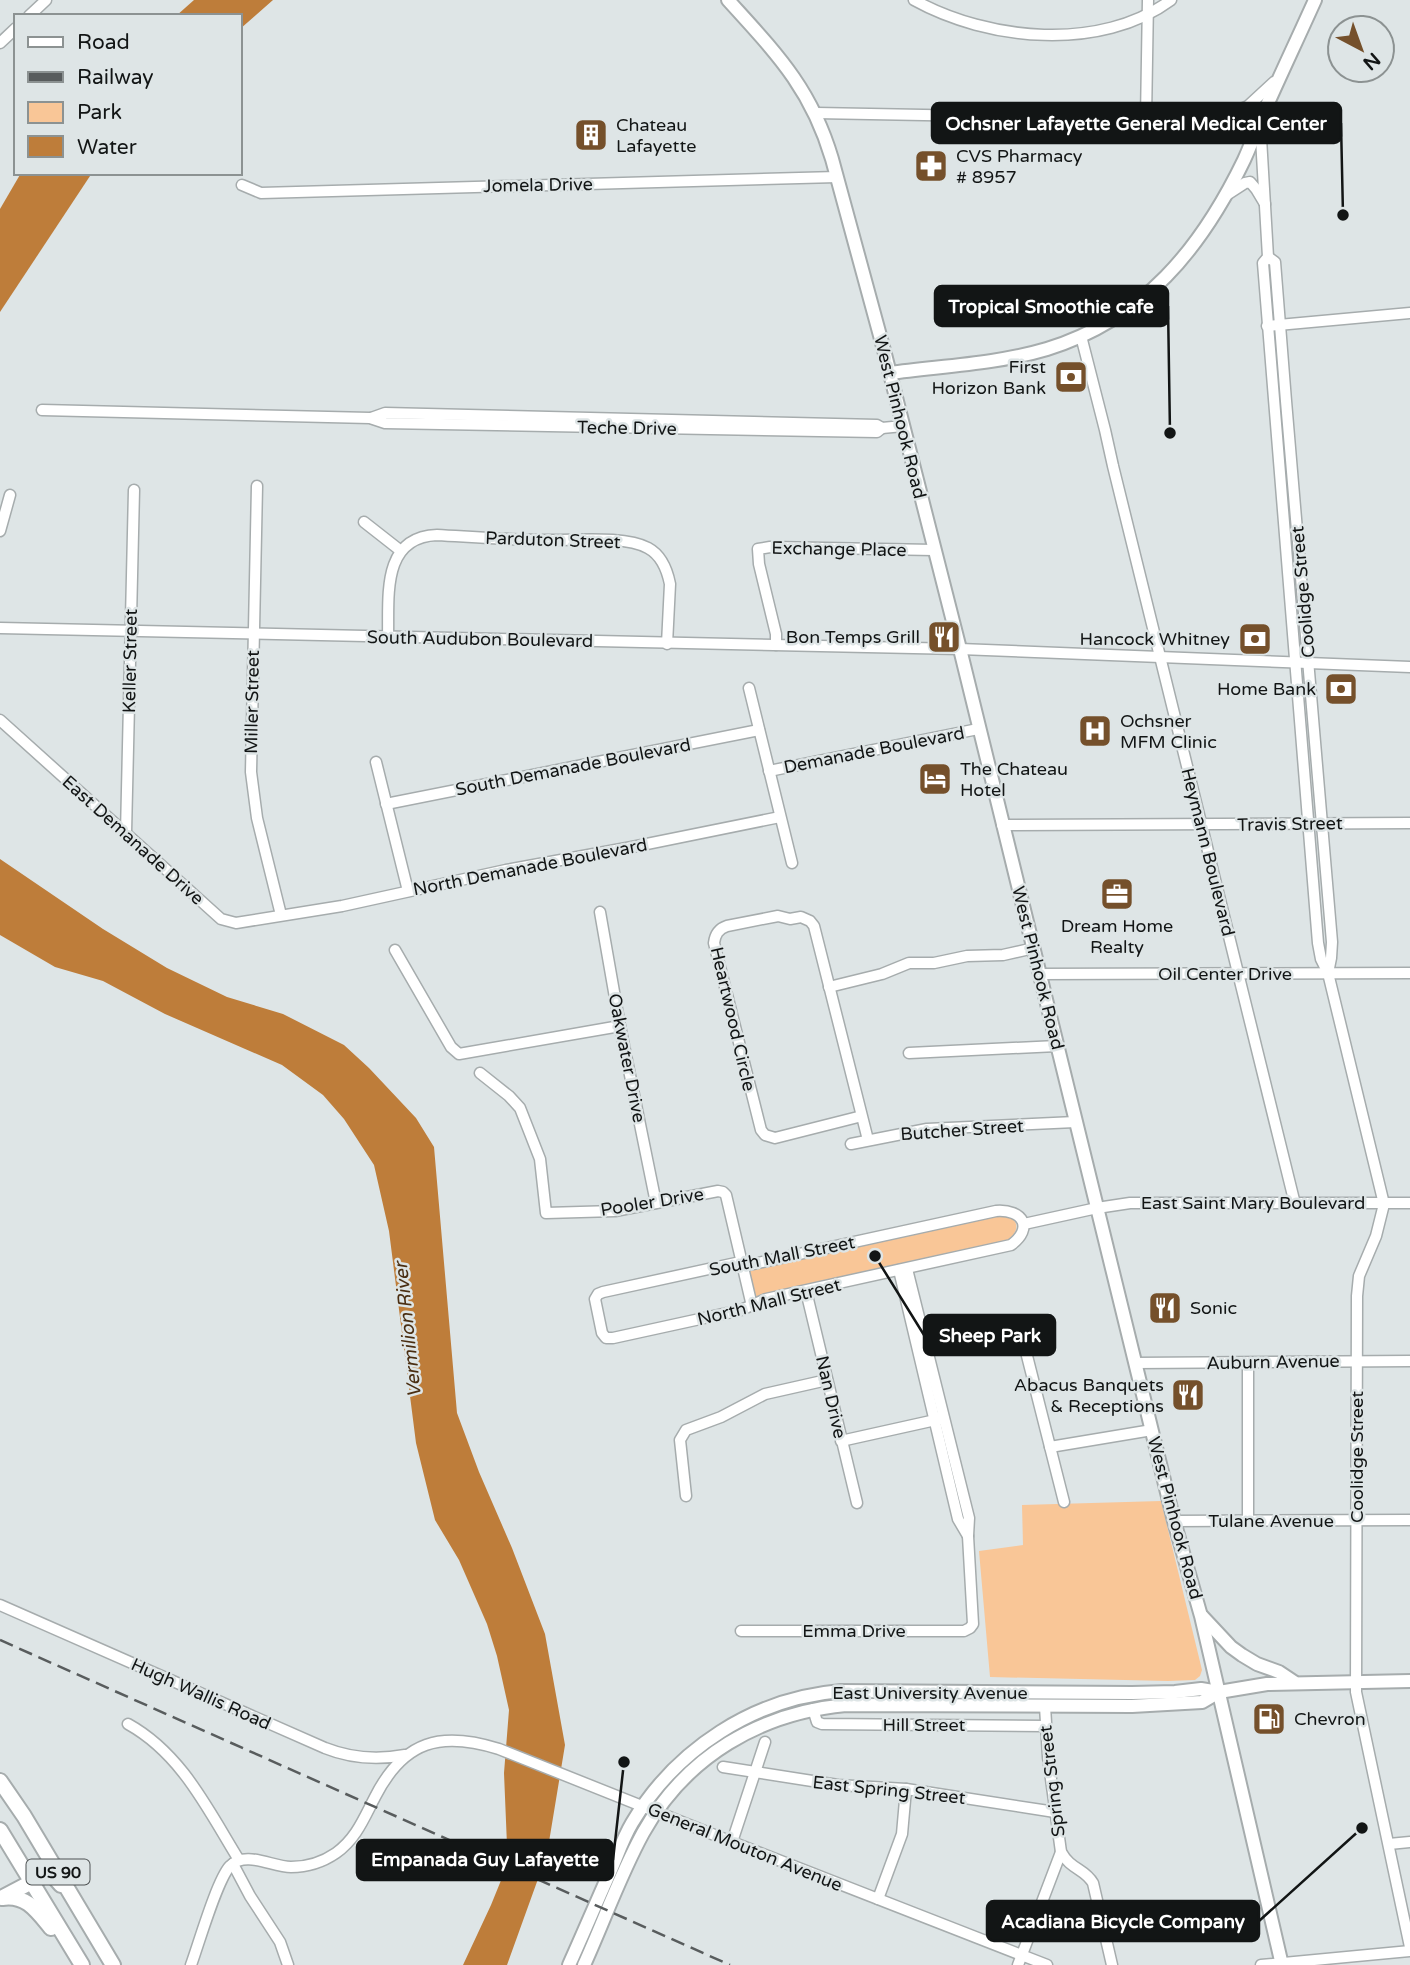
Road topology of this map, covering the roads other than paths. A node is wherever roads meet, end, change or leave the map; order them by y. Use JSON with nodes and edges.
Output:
{"nodes":[{"id":1,"x":47,"y":0,"type":"edge"},
{"id":2,"x":727,"y":0,"type":"edge"},
{"id":3,"x":914,"y":0,"type":"edge"},
{"id":4,"x":1148,"y":0,"type":"edge"},
{"id":5,"x":1171,"y":0,"type":"edge"},
{"id":6,"x":1315,"y":0,"type":"edge"},
{"id":7,"x":31,"y":14,"type":"edge"},
{"id":8,"x":1148,"y":15,"type":"junction"},
{"id":9,"x":14,"y":30,"type":"edge"},
{"id":10,"x":0,"y":43,"type":"edge"},
{"id":11,"x":1282,"y":74,"type":"junction"},
{"id":12,"x":816,"y":113,"type":"junction"},
{"id":13,"x":1146,"y":118,"type":"junction"},
{"id":14,"x":1217,"y":120,"type":"junction"},
{"id":15,"x":1260,"y":121,"type":"junction"},
{"id":16,"x":837,"y":177,"type":"junction"},
{"id":17,"x":242,"y":185,"type":"dead end"},
{"id":18,"x":1224,"y":196,"type":"junction"},
{"id":19,"x":1266,"y":206,"type":"junction"},
{"id":20,"x":1268,"y":257,"type":"junction"},
{"id":21,"x":1410,"y":313,"type":"edge"},
{"id":22,"x":1281,"y":325,"type":"junction"},
{"id":23,"x":1267,"y":326,"type":"junction"},
{"id":24,"x":1081,"y":337,"type":"junction"},
{"id":25,"x":890,"y":373,"type":"junction"},
{"id":26,"x":42,"y":410,"type":"dead end"},
{"id":27,"x":903,"y":426,"type":"junction"},
{"id":28,"x":257,"y":485,"type":"dead end"},
{"id":29,"x":134,"y":490,"type":"dead end"},
{"id":30,"x":10,"y":495,"type":"dead end"},
{"id":31,"x":364,"y":522,"type":"dead end"},
{"id":32,"x":0,"y":531,"type":"edge"},
{"id":33,"x":934,"y":550,"type":"junction"},
{"id":34,"x":401,"y":551,"type":"junction"},
{"id":35,"x":0,"y":628,"type":"edge"},
{"id":36,"x":131,"y":631,"type":"junction"},
{"id":37,"x":254,"y":634,"type":"junction"},
{"id":38,"x":388,"y":637,"type":"junction"},
{"id":39,"x":667,"y":643,"type":"junction"},
{"id":40,"x":776,"y":645,"type":"junction"},
{"id":41,"x":960,"y":649,"type":"junction"},
{"id":42,"x":1161,"y":657,"type":"junction"},
{"id":43,"x":1296,"y":662,"type":"junction"},
{"id":44,"x":1308,"y":662,"type":"junction"},
{"id":45,"x":1410,"y":667,"type":"edge"},
{"id":46,"x":749,"y":688,"type":"dead end"},
{"id":47,"x":0,"y":720,"type":"edge"},
{"id":48,"x":978,"y":729,"type":"junction"},
{"id":49,"x":759,"y":730,"type":"junction"},
{"id":50,"x":376,"y":762,"type":"dead end"},
{"id":51,"x":769,"y":771,"type":"junction"},
{"id":52,"x":386,"y":804,"type":"junction"},
{"id":53,"x":780,"y":817,"type":"junction"},
{"id":54,"x":1410,"y":823,"type":"edge"},
{"id":55,"x":1308,"y":824,"type":"junction"},
{"id":56,"x":1322,"y":824,"type":"junction"},
{"id":57,"x":1002,"y":825,"type":"junction"},
{"id":58,"x":1202,"y":825,"type":"junction"},
{"id":59,"x":127,"y":833,"type":"junction"},
{"id":60,"x":792,"y":863,"type":"dead end"},
{"id":61,"x":408,"y":891,"type":"junction"},
{"id":62,"x":600,"y":912,"type":"dead end"},
{"id":63,"x":281,"y":915,"type":"junction"},
{"id":64,"x":1034,"y":948,"type":"junction"},
{"id":65,"x":395,"y":950,"type":"dead end"},
{"id":66,"x":1328,"y":973,"type":"junction"},
{"id":67,"x":1410,"y":973,"type":"edge"},
{"id":68,"x":1039,"y":974,"type":"junction"},
{"id":69,"x":1238,"y":974,"type":"junction"},
{"id":70,"x":829,"y":987,"type":"junction"},
{"id":71,"x":620,"y":1026,"type":"junction"},
{"id":72,"x":1057,"y":1046,"type":"junction"},
{"id":73,"x":909,"y":1054,"type":"dead end"},
{"id":74,"x":480,"y":1073,"type":"dead end"},
{"id":75,"x":862,"y":1116,"type":"junction"},
{"id":76,"x":1075,"y":1122,"type":"junction"},
{"id":77,"x":868,"y":1140,"type":"junction"},
{"id":78,"x":850,"y":1144,"type":"dead end"},
{"id":79,"x":656,"y":1203,"type":"junction"},
{"id":80,"x":1384,"y":1203,"type":"junction"},
{"id":81,"x":1410,"y":1203,"type":"edge"},
{"id":82,"x":1295,"y":1204,"type":"junction"},
{"id":83,"x":1097,"y":1208,"type":"junction"},
{"id":84,"x":1024,"y":1224,"type":"junction"},
{"id":85,"x":741,"y":1264,"type":"junction"},
{"id":86,"x":903,"y":1270,"type":"junction"},
{"id":87,"x":806,"y":1291,"type":"junction"},
{"id":88,"x":752,"y":1306,"type":"junction"},
{"id":89,"x":598,"y":1317,"type":"joint"},
{"id":90,"x":1023,"y":1340,"type":"dead end"},
{"id":91,"x":1357,"y":1361,"type":"junction"},
{"id":92,"x":1410,"y":1361,"type":"edge"},
{"id":93,"x":1135,"y":1363,"type":"junction"},
{"id":94,"x":1248,"y":1363,"type":"junction"},
{"id":95,"x":827,"y":1380,"type":"junction"},
{"id":96,"x":939,"y":1419,"type":"junction"},
{"id":97,"x":1152,"y":1430,"type":"junction"},
{"id":98,"x":841,"y":1441,"type":"junction"},
{"id":99,"x":1050,"y":1447,"type":"junction"},
{"id":100,"x":686,"y":1496,"type":"dead end"},
{"id":101,"x":1064,"y":1502,"type":"dead end"},
{"id":102,"x":857,"y":1503,"type":"dead end"},
{"id":103,"x":1248,"y":1520,"type":"junction"},
{"id":104,"x":1410,"y":1520,"type":"edge"},
{"id":105,"x":1174,"y":1521,"type":"junction"},
{"id":106,"x":1357,"y":1521,"type":"junction"},
{"id":107,"x":0,"y":1605,"type":"edge"},
{"id":108,"x":1201,"y":1616,"type":"junction"},
{"id":109,"x":741,"y":1631,"type":"dead end"},
{"id":110,"x":1410,"y":1681,"type":"edge"},
{"id":111,"x":1356,"y":1682,"type":"junction"},
{"id":112,"x":1294,"y":1683,"type":"junction"},
{"id":113,"x":1045,"y":1692,"type":"junction"},
{"id":114,"x":1219,"y":1692,"type":"junction"},
{"id":115,"x":810,"y":1695,"type":"junction"},
{"id":116,"x":1045,"y":1706,"type":"junction"},
{"id":117,"x":813,"y":1709,"type":"junction"},
{"id":118,"x":128,"y":1724,"type":"dead end"},
{"id":119,"x":1045,"y":1726,"type":"junction"},
{"id":120,"x":765,"y":1742,"type":"dead end"},
{"id":121,"x":409,"y":1754,"type":"junction"},
{"id":122,"x":369,"y":1757,"type":"junction"},
{"id":123,"x":723,"y":1767,"type":"dead end"},
{"id":124,"x":756,"y":1773,"type":"junction"},
{"id":125,"x":0,"y":1781,"type":"edge"},
{"id":126,"x":384,"y":1781,"type":"junction"},
{"id":127,"x":906,"y":1789,"type":"junction"},
{"id":128,"x":650,"y":1810,"type":"junction"},
{"id":129,"x":1055,"y":1812,"type":"junction"},
{"id":130,"x":0,"y":1830,"type":"edge"},
{"id":131,"x":732,"y":1842,"type":"junction"},
{"id":132,"x":1410,"y":1842,"type":"edge"},
{"id":133,"x":1388,"y":1844,"type":"junction"},
{"id":134,"x":1061,"y":1852,"type":"junction"},
{"id":135,"x":236,"y":1862,"type":"junction"},
{"id":136,"x":32,"y":1881,"type":"junction"},
{"id":137,"x":1,"y":1899,"type":"edge"},
{"id":138,"x":72,"y":1899,"type":"junction"},
{"id":139,"x":878,"y":1899,"type":"junction"},
{"id":140,"x":47,"y":1907,"type":"junction"},
{"id":141,"x":1410,"y":1949,"type":"edge"},
{"id":142,"x":1019,"y":1960,"type":"edge"},
{"id":143,"x":81,"y":1964,"type":"edge"},
{"id":144,"x":1282,"y":1964,"type":"edge"},
{"id":145,"x":113,"y":1965,"type":"edge"},
{"id":146,"x":191,"y":1965,"type":"edge"},
{"id":147,"x":288,"y":1965,"type":"edge"},
{"id":148,"x":569,"y":1965,"type":"edge"},
{"id":149,"x":584,"y":1965,"type":"edge"},
{"id":150,"x":1047,"y":1965,"type":"edge"},
{"id":151,"x":1112,"y":1965,"type":"edge"},
{"id":152,"x":1261,"y":1965,"type":"edge"}],
"edges":[{"from":1,"to":7,"type":"street"},
{"from":2,"to":12,"type":"main road","name":"West Pinhook Road"},
{"from":3,"to":8,"type":"street"},
{"from":4,"to":8,"type":"street"},
{"from":5,"to":8,"type":"street"},
{"from":6,"to":11,"type":"main road"},
{"from":8,"to":13,"type":"street"},
{"from":9,"to":10,"type":"street"},
{"from":11,"to":14,"type":"street"},
{"from":11,"to":15,"type":"main road"},
{"from":12,"to":13,"type":"street"},
{"from":12,"to":16,"type":"main road","name":"West Pinhook Road"},
{"from":13,"to":14,"type":"street"},
{"from":14,"to":15,"type":"street"},
{"from":15,"to":18,"type":"main road"},
{"from":15,"to":19,"type":"street","name":"Coolidge Street"},
{"from":16,"to":17,"type":"street","name":"Jomela Drive"},
{"from":16,"to":25,"type":"main road","name":"West Pinhook Road"},
{"from":18,"to":19,"type":"street"},
{"from":18,"to":24,"type":"main road"},
{"from":19,"to":20,"type":"street","name":"Coolidge Street"},
{"from":20,"to":22,"type":"street","name":"Coolidge Street"},
{"from":20,"to":23,"type":"street","name":"Coolidge Street"},
{"from":21,"to":22,"type":"street"},
{"from":22,"to":23,"type":"street"},
{"from":22,"to":44,"type":"street","name":"Coolidge Street"},
{"from":23,"to":43,"type":"street","name":"Coolidge Street"},
{"from":24,"to":25,"type":"main road"},
{"from":24,"to":42,"type":"street","name":"Heymann Boulevard"},
{"from":25,"to":27,"type":"main road","name":"West Pinhook Road"},
{"from":26,"to":27,"type":"street","name":"Teche Drive"},
{"from":27,"to":33,"type":"main road","name":"West Pinhook Road"},
{"from":28,"to":37,"type":"street","name":"Miller Street"},
{"from":29,"to":36,"type":"street","name":"Keller Street"},
{"from":30,"to":32,"type":"street"},
{"from":31,"to":34,"type":"street"},
{"from":33,"to":40,"type":"street","name":"Exchange Place"},
{"from":33,"to":41,"type":"main road","name":"West Pinhook Road"},
{"from":34,"to":38,"type":"street"},
{"from":34,"to":39,"type":"street","name":"Parduton Street"},
{"from":35,"to":36,"type":"street","name":"South Audubon Boulevard"},
{"from":36,"to":37,"type":"street","name":"South Audubon Boulevard"},
{"from":36,"to":59,"type":"street","name":"Keller Street"},
{"from":37,"to":38,"type":"street","name":"South Audubon Boulevard"},
{"from":37,"to":63,"type":"street","name":"Miller Street"},
{"from":38,"to":39,"type":"street","name":"South Audubon Boulevard"},
{"from":39,"to":40,"type":"street","name":"South Audubon Boulevard"},
{"from":40,"to":41,"type":"street","name":"South Audubon Boulevard"},
{"from":41,"to":42,"type":"street","name":"South Audubon Boulevard"},
{"from":41,"to":48,"type":"main road","name":"West Pinhook Road"},
{"from":42,"to":43,"type":"street","name":"South Audubon Boulevard"},
{"from":42,"to":58,"type":"street","name":"Heymann Boulevard"},
{"from":43,"to":44,"type":"street","name":"South Audubon Boulevard"},
{"from":43,"to":55,"type":"street","name":"Coolidge Street"},
{"from":44,"to":45,"type":"street","name":"South Audubon Boulevard"},
{"from":44,"to":56,"type":"street","name":"Coolidge Street"},
{"from":46,"to":49,"type":"street"},
{"from":47,"to":59,"type":"street","name":"East Demanade Drive"},
{"from":48,"to":51,"type":"street","name":"Demanade Boulevard"},
{"from":48,"to":57,"type":"main road","name":"West Pinhook Road"},
{"from":49,"to":51,"type":"street"},
{"from":49,"to":52,"type":"street","name":"South Demanade Boulevard"},
{"from":50,"to":52,"type":"street"},
{"from":51,"to":53,"type":"street"},
{"from":52,"to":61,"type":"street"},
{"from":53,"to":60,"type":"street"},
{"from":53,"to":61,"type":"street","name":"North Demanade Boulevard"},
{"from":54,"to":56,"type":"street","name":"Travis Street"},
{"from":55,"to":56,"type":"street","name":"Travis Street"},
{"from":55,"to":58,"type":"street","name":"Travis Street"},
{"from":55,"to":66,"type":"street","name":"Coolidge Street"},
{"from":56,"to":66,"type":"street","name":"Coolidge Street"},
{"from":57,"to":58,"type":"street","name":"Travis Street"},
{"from":57,"to":64,"type":"main road","name":"West Pinhook Road"},
{"from":58,"to":69,"type":"street","name":"Heymann Boulevard"},
{"from":59,"to":63,"type":"street","name":"East Demanade Drive"},
{"from":61,"to":63,"type":"street","name":"North Demanade Boulevard"},
{"from":62,"to":71,"type":"street","name":"Oakwater Drive"},
{"from":64,"to":68,"type":"main road","name":"West Pinhook Road"},
{"from":64,"to":70,"type":"street"},
{"from":65,"to":71,"type":"street"},
{"from":66,"to":67,"type":"street","name":"Oil Center Drive"},
{"from":66,"to":69,"type":"street","name":"Oil Center Drive"},
{"from":66,"to":80,"type":"street","name":"Coolidge Street"},
{"from":68,"to":69,"type":"street","name":"Oil Center Drive"},
{"from":68,"to":72,"type":"main road","name":"West Pinhook Road"},
{"from":69,"to":82,"type":"street","name":"Heymann Boulevard"},
{"from":70,"to":75,"type":"street","name":"Heartwood Circle"},
{"from":70,"to":75,"type":"street","name":"Heartwood Circle"},
{"from":71,"to":79,"type":"street","name":"Oakwater Drive"},
{"from":72,"to":73,"type":"street"},
{"from":72,"to":76,"type":"main road","name":"West Pinhook Road"},
{"from":74,"to":79,"type":"street","name":"Pooler Drive"},
{"from":75,"to":77,"type":"street","name":"Heartwood Circle"},
{"from":76,"to":77,"type":"street","name":"Butcher Street"},
{"from":76,"to":83,"type":"main road","name":"West Pinhook Road"},
{"from":77,"to":78,"type":"street","name":"Butcher Street"},
{"from":79,"to":85,"type":"street","name":"Pooler Drive"},
{"from":80,"to":81,"type":"street","name":"East Saint Mary Boulevard"},
{"from":80,"to":82,"type":"street","name":"East Saint Mary Boulevard"},
{"from":80,"to":91,"type":"street","name":"Coolidge Street"},
{"from":82,"to":83,"type":"street","name":"East Saint Mary Boulevard"},
{"from":83,"to":84,"type":"street","name":"East Saint Mary Boulevard"},
{"from":83,"to":93,"type":"main road","name":"West Pinhook Road"},
{"from":84,"to":85,"type":"street","name":"South Mall Street"},
{"from":84,"to":86,"type":"street","name":"North Mall Street"},
{"from":85,"to":88,"type":"street","name":"Pooler Drive"},
{"from":85,"to":89,"type":"street","name":"South Mall Street"},
{"from":86,"to":87,"type":"street","name":"North Mall Street"},
{"from":86,"to":96,"type":"street"},
{"from":87,"to":88,"type":"street","name":"North Mall Street"},
{"from":87,"to":95,"type":"street","name":"Nan Drive"},
{"from":88,"to":89,"type":"street","name":"North Mall Street"},
{"from":90,"to":99,"type":"street"},
{"from":91,"to":92,"type":"street","name":"Auburn Avenue"},
{"from":91,"to":94,"type":"street","name":"Auburn Avenue"},
{"from":91,"to":106,"type":"street","name":"Coolidge Street"},
{"from":93,"to":94,"type":"street","name":"Auburn Avenue"},
{"from":93,"to":97,"type":"main road","name":"West Pinhook Road"},
{"from":94,"to":103,"type":"street"},
{"from":95,"to":98,"type":"street","name":"Nan Drive"},
{"from":95,"to":100,"type":"street"},
{"from":96,"to":98,"type":"street"},
{"from":96,"to":109,"type":"street","name":"Emma Drive"},
{"from":97,"to":99,"type":"street"},
{"from":97,"to":105,"type":"main road","name":"West Pinhook Road"},
{"from":98,"to":102,"type":"street","name":"Nan Drive"},
{"from":99,"to":101,"type":"street"},
{"from":103,"to":105,"type":"street","name":"Tulane Avenue"},
{"from":103,"to":106,"type":"street","name":"Tulane Avenue"},
{"from":104,"to":106,"type":"street","name":"Tulane Avenue"},
{"from":105,"to":108,"type":"main road","name":"West Pinhook Road"},
{"from":106,"to":111,"type":"street","name":"Coolidge Street"},
{"from":107,"to":122,"type":"street","name":"Hugh Wallis Road"},
{"from":108,"to":112,"type":"main road"},
{"from":108,"to":114,"type":"main road","name":"West Pinhook Road"},
{"from":110,"to":111,"type":"main road","name":"East University Avenue"},
{"from":111,"to":112,"type":"main road","name":"East University Avenue"},
{"from":111,"to":133,"type":"street","name":"Coolidge Street"},
{"from":112,"to":114,"type":"main road","name":"East University Avenue"},
{"from":113,"to":114,"type":"main road","name":"East University Avenue"},
{"from":113,"to":115,"type":"main road","name":"East University Avenue"},
{"from":113,"to":116,"type":"main road"},
{"from":114,"to":116,"type":"main road","name":"East University Avenue"},
{"from":114,"to":144,"type":"main road","name":"West Pinhook Road"},
{"from":115,"to":117,"type":"main road"},
{"from":115,"to":128,"type":"main road","name":"East University Avenue"},
{"from":116,"to":117,"type":"main road","name":"East University Avenue"},
{"from":116,"to":119,"type":"street","name":"Spring Street"},
{"from":117,"to":119,"type":"street","name":"Hill Street"},
{"from":117,"to":128,"type":"main road","name":"East University Avenue"},
{"from":118,"to":135,"type":"street"},
{"from":119,"to":129,"type":"street","name":"Spring Street"},
{"from":120,"to":124,"type":"street"},
{"from":121,"to":122,"type":"street","name":"Hugh Wallis Road"},
{"from":121,"to":126,"type":"street","name":"General Mouton Avenue"},
{"from":121,"to":128,"type":"street","name":"General Mouton Avenue"},
{"from":122,"to":126,"type":"street"},
{"from":123,"to":124,"type":"street","name":"East Spring Street"},
{"from":124,"to":127,"type":"street","name":"East Spring Street"},
{"from":124,"to":131,"type":"street"},
{"from":125,"to":138,"type":"highway","number":"US 90"},
{"from":126,"to":135,"type":"street","name":"General Mouton Avenue"},
{"from":127,"to":129,"type":"street","name":"East Spring Street"},
{"from":127,"to":139,"type":"street"},
{"from":128,"to":131,"type":"street","name":"General Mouton Avenue"},
{"from":128,"to":148,"type":"main road","name":"East University Avenue"},
{"from":128,"to":149,"type":"main road","name":"East University Avenue"},
{"from":129,"to":134,"type":"street","name":"Spring Street"},
{"from":130,"to":136,"type":"highway","number":"US 90"},
{"from":131,"to":139,"type":"street","name":"General Mouton Avenue"},
{"from":132,"to":133,"type":"street"},
{"from":133,"to":141,"type":"street","name":"Coolidge Street"},
{"from":134,"to":142,"type":"street"},
{"from":134,"to":151,"type":"street","name":"Spring Street"},
{"from":135,"to":146,"type":"street"},
{"from":135,"to":147,"type":"street"},
{"from":136,"to":137,"type":"highway"},
{"from":136,"to":138,"type":"highway"},
{"from":136,"to":140,"type":"highway","number":"US 90"},
{"from":137,"to":143,"type":"highway"},
{"from":138,"to":140,"type":"highway"},
{"from":138,"to":145,"type":"highway","number":"US 90"},
{"from":139,"to":142,"type":"street","name":"General Mouton Avenue"},
{"from":140,"to":143,"type":"highway","number":"US 90"},
{"from":141,"to":144,"type":"street"},
{"from":142,"to":150,"type":"street","name":"General Mouton Avenue"},
{"from":144,"to":152,"type":"street"}]}
